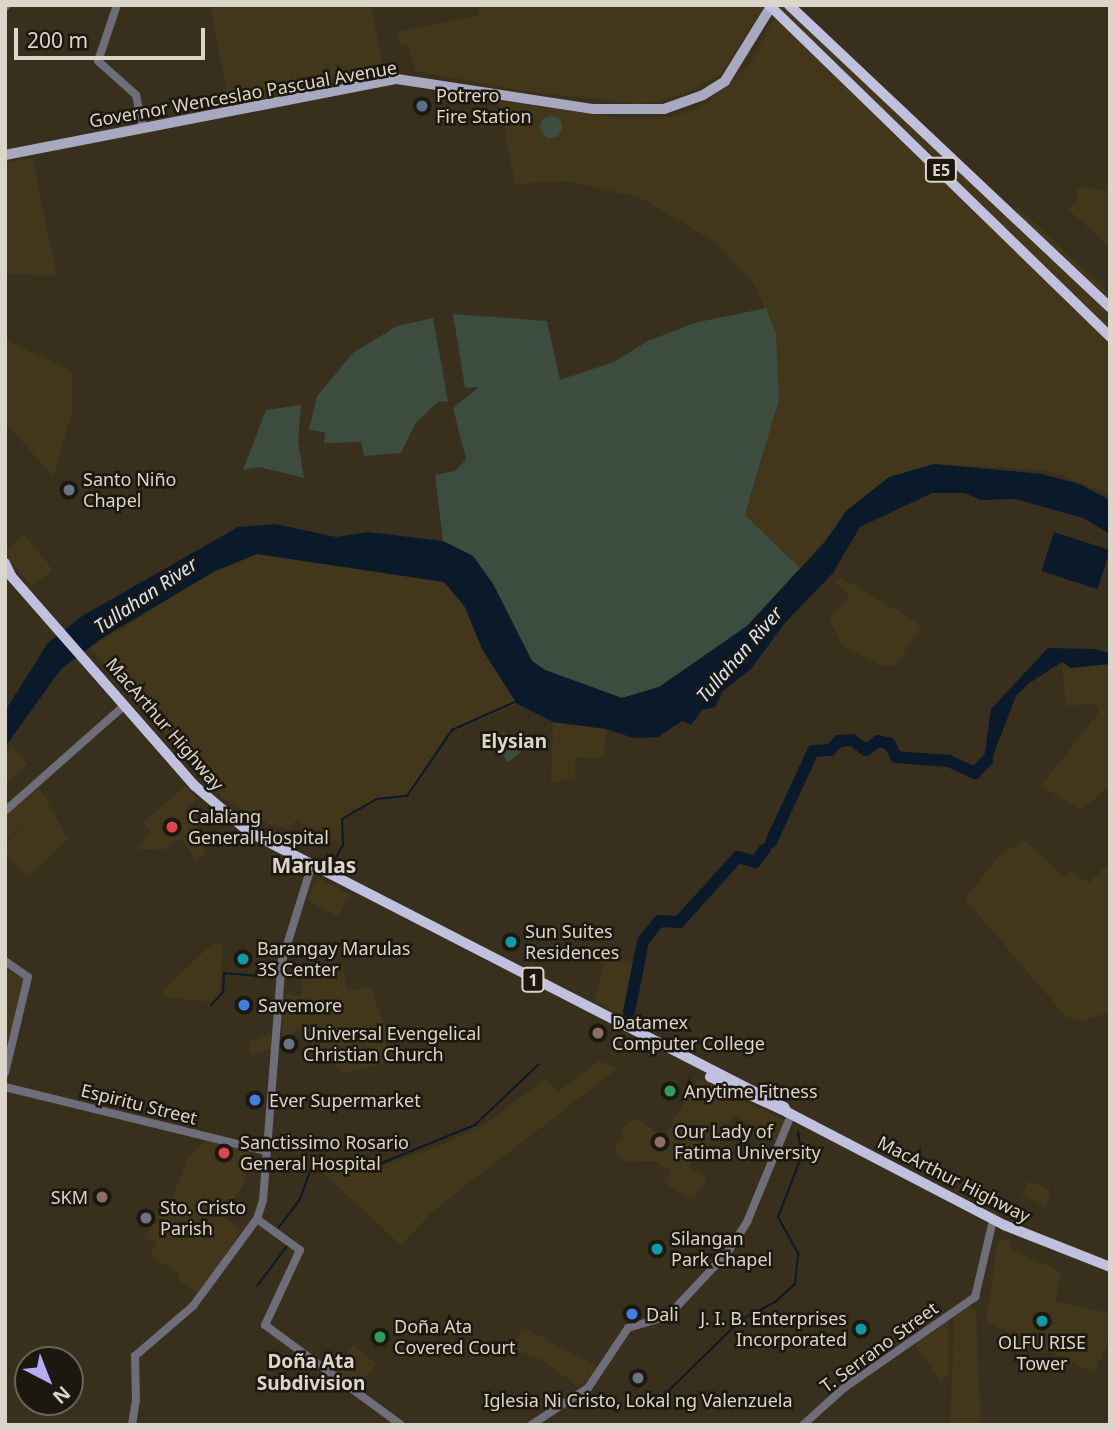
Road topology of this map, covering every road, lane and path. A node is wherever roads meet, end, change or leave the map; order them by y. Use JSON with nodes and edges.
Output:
{"nodes":[{"id":1,"x":117,"y":5,"type":"edge"},
{"id":2,"x":771,"y":5,"type":"edge"},
{"id":3,"x":789,"y":5,"type":"edge"},
{"id":4,"x":143,"y":128,"type":"junction"},
{"id":5,"x":5,"y":155,"type":"edge"},
{"id":6,"x":1110,"y":307,"type":"edge"},
{"id":7,"x":1110,"y":337,"type":"edge"},
{"id":8,"x":5,"y":562,"type":"edge"},
{"id":9,"x":8,"y":575,"type":"edge"},
{"id":10,"x":125,"y":705,"type":"junction"},
{"id":11,"x":5,"y":811,"type":"edge"},
{"id":12,"x":312,"y":864,"type":"junction"},
{"id":13,"x":5,"y":961,"type":"edge"},
{"id":14,"x":5,"y":1073,"type":"edge"},
{"id":15,"x":5,"y":1087,"type":"edge"},
{"id":16,"x":789,"y":1114,"type":"junction"},
{"id":17,"x":266,"y":1151,"type":"junction"},
{"id":18,"x":257,"y":1219,"type":"junction"},
{"id":19,"x":993,"y":1220,"type":"junction"},
{"id":20,"x":1110,"y":1267,"type":"edge"},
{"id":21,"x":545,"y":1416,"type":"junction"},
{"id":22,"x":132,"y":1425,"type":"edge"},
{"id":23,"x":401,"y":1425,"type":"edge"},
{"id":24,"x":531,"y":1425,"type":"edge"},
{"id":25,"x":552,"y":1425,"type":"edge"},
{"id":26,"x":803,"y":1425,"type":"edge"}],
"edges":[{"from":1,"to":4,"type":"street"},
{"from":2,"to":4,"type":"main road","name":"Governor Wenceslao Pascual Avenue"},
{"from":2,"to":7,"type":"highway","number":"E5","bridge":true},
{"from":3,"to":6,"type":"highway","number":"E5"},
{"from":4,"to":5,"type":"main road","name":"Governor Wenceslao Pascual Avenue"},
{"from":8,"to":9,"type":"highway","name":"MacArthur Highway","number":"1"},
{"from":9,"to":10,"type":"highway","name":"MacArthur Highway","number":"1"},
{"from":10,"to":11,"type":"street"},
{"from":10,"to":12,"type":"highway","name":"MacArthur Highway","number":"1"},
{"from":12,"to":16,"type":"highway","name":"MacArthur Highway","number":"1"},
{"from":12,"to":17,"type":"street"},
{"from":13,"to":14,"type":"street"},
{"from":15,"to":17,"type":"street","name":"Espiritu Street"},
{"from":16,"to":19,"type":"highway","name":"MacArthur Highway","number":"1"},
{"from":16,"to":21,"type":"street"},
{"from":17,"to":18,"type":"street"},
{"from":18,"to":22,"type":"street"},
{"from":18,"to":23,"type":"street"},
{"from":19,"to":20,"type":"highway","name":"MacArthur Highway","number":"1"},
{"from":19,"to":26,"type":"street","name":"T. Serrano Street"},
{"from":21,"to":24,"type":"street"},
{"from":21,"to":25,"type":"street"}]}
